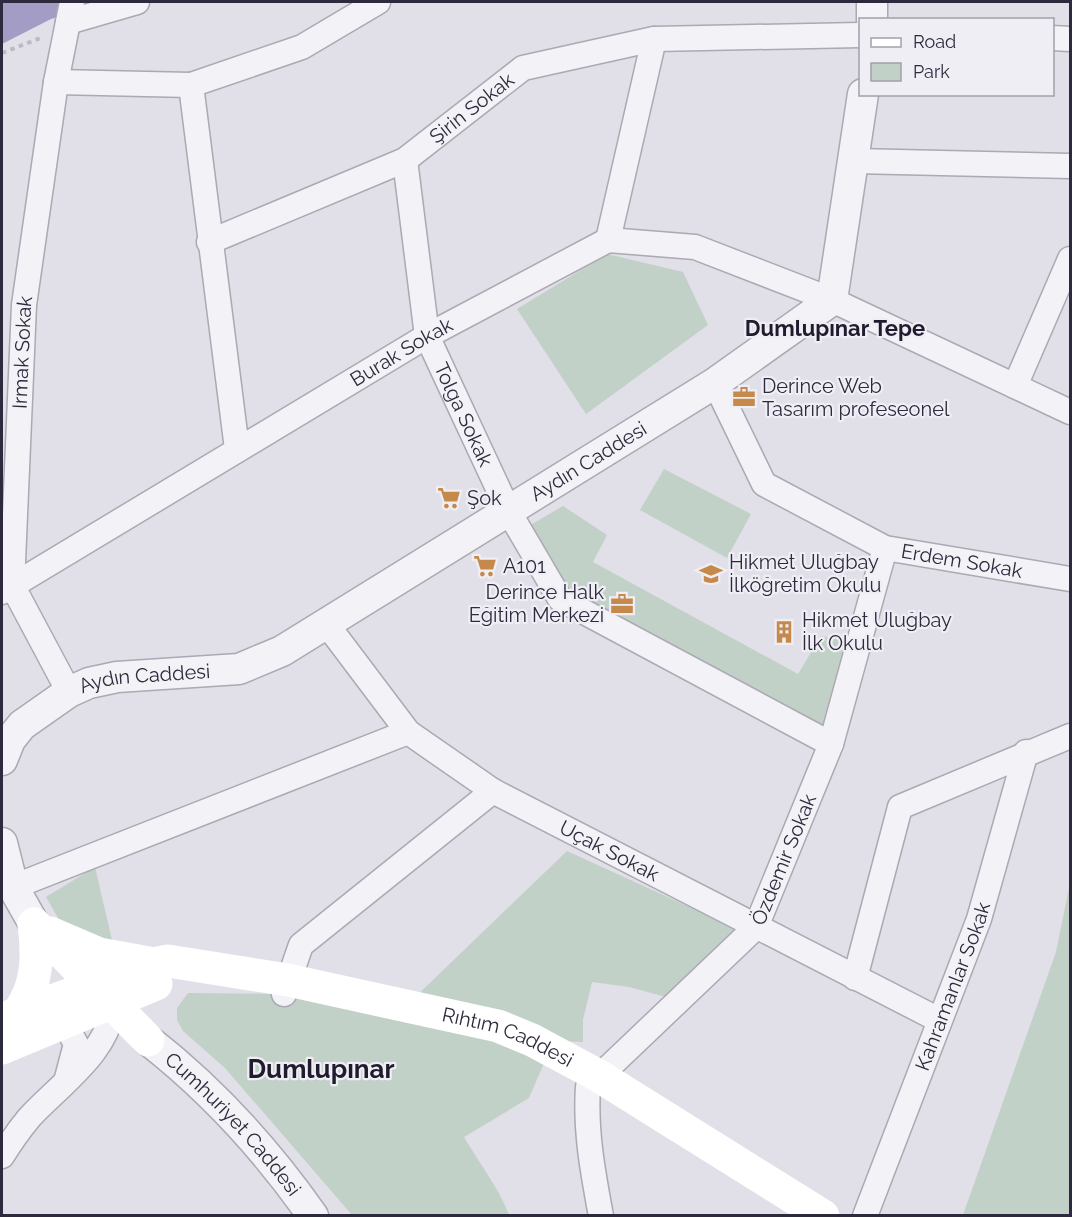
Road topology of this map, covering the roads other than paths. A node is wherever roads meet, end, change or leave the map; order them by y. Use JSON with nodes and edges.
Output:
{"nodes":[{"id":1,"x":137,"y":2,"type":"edge"},
{"id":2,"x":378,"y":2,"type":"edge"},
{"id":3,"x":872,"y":2,"type":"edge"},
{"id":4,"x":70,"y":12,"type":"edge"},
{"id":5,"x":872,"y":18,"type":"edge"},
{"id":6,"x":859,"y":35,"type":"edge"},
{"id":7,"x":1054,"y":38,"type":"edge"},
{"id":8,"x":654,"y":39,"type":"junction"},
{"id":9,"x":1071,"y":39,"type":"edge"},
{"id":10,"x":56,"y":82,"type":"junction"},
{"id":11,"x":191,"y":85,"type":"junction"},
{"id":12,"x":863,"y":96,"type":"edge"},
{"id":13,"x":405,"y":160,"type":"junction"},
{"id":14,"x":854,"y":161,"type":"junction"},
{"id":15,"x":1071,"y":166,"type":"edge"},
{"id":16,"x":608,"y":240,"type":"junction"},
{"id":17,"x":209,"y":242,"type":"junction"},
{"id":18,"x":1071,"y":259,"type":"edge"},
{"id":19,"x":832,"y":300,"type":"junction"},
{"id":20,"x":428,"y":336,"type":"junction"},
{"id":21,"x":715,"y":383,"type":"junction"},
{"id":22,"x":1016,"y":386,"type":"junction"},
{"id":23,"x":1071,"y":412,"type":"edge"},
{"id":24,"x":237,"y":449,"type":"junction"},
{"id":25,"x":508,"y":512,"type":"junction"},
{"id":26,"x":885,"y":548,"type":"junction"},
{"id":27,"x":1071,"y":579,"type":"edge"},
{"id":28,"x":7,"y":589,"type":"edge"},
{"id":29,"x":326,"y":622,"type":"junction"},
{"id":30,"x":69,"y":692,"type":"junction"},
{"id":31,"x":408,"y":732,"type":"junction"},
{"id":32,"x":1071,"y":736,"type":"edge"},
{"id":33,"x":831,"y":744,"type":"junction"},
{"id":34,"x":1026,"y":752,"type":"junction"},
{"id":35,"x":2,"y":760,"type":"edge"},
{"id":36,"x":493,"y":790,"type":"junction"},
{"id":37,"x":2,"y":843,"type":"edge"},
{"id":38,"x":13,"y":887,"type":"junction"},
{"id":39,"x":33,"y":924,"type":"junction"},
{"id":40,"x":756,"y":927,"type":"junction"},
{"id":41,"x":166,"y":974,"type":"junction"},
{"id":42,"x":855,"y":978,"type":"junction"},
{"id":43,"x":286,"y":987,"type":"junction"},
{"id":44,"x":104,"y":1006,"type":"junction"},
{"id":45,"x":10,"y":1016,"type":"edge"},
{"id":46,"x":939,"y":1020,"type":"junction"},
{"id":47,"x":57,"y":1026,"type":"junction"},
{"id":48,"x":148,"y":1040,"type":"junction"},
{"id":49,"x":2,"y":1048,"type":"edge"},
{"id":50,"x":67,"y":1079,"type":"junction"},
{"id":51,"x":594,"y":1082,"type":"junction"},
{"id":52,"x":2,"y":1156,"type":"edge"},
{"id":53,"x":313,"y":1215,"type":"edge"},
{"id":54,"x":601,"y":1215,"type":"edge"},
{"id":55,"x":802,"y":1215,"type":"edge"},
{"id":56,"x":823,"y":1215,"type":"edge"},
{"id":57,"x":865,"y":1215,"type":"edge"}],
"edges":[{"from":1,"to":4,"type":"street"},
{"from":2,"to":11,"type":"street"},
{"from":3,"to":5,"type":"street"},
{"from":4,"to":10,"type":"street","name":"Irmak Sokak"},
{"from":6,"to":8,"type":"street","name":"Şirin Sokak"},
{"from":7,"to":9,"type":"street"},
{"from":8,"to":13,"type":"street","name":"Şirin Sokak"},
{"from":8,"to":16,"type":"street"},
{"from":10,"to":11,"type":"street"},
{"from":10,"to":28,"type":"street","name":"Irmak Sokak"},
{"from":11,"to":17,"type":"street"},
{"from":12,"to":14,"type":"street"},
{"from":13,"to":17,"type":"street","name":"Şirin Sokak"},
{"from":13,"to":20,"type":"street","name":"Tolga Sokak"},
{"from":14,"to":15,"type":"street"},
{"from":14,"to":19,"type":"street"},
{"from":16,"to":19,"type":"street"},
{"from":16,"to":20,"type":"street","name":"Burak Sokak"},
{"from":17,"to":24,"type":"street"},
{"from":18,"to":22,"type":"street"},
{"from":19,"to":21,"type":"street","name":"Aydın Caddesi"},
{"from":19,"to":22,"type":"street"},
{"from":20,"to":24,"type":"street","name":"Burak Sokak"},
{"from":20,"to":25,"type":"street","name":"Tolga Sokak"},
{"from":21,"to":25,"type":"street","name":"Aydın Caddesi"},
{"from":21,"to":26,"type":"street","name":"Erdem Sokak"},
{"from":22,"to":23,"type":"street"},
{"from":24,"to":28,"type":"street","name":"Burak Sokak"},
{"from":25,"to":29,"type":"street","name":"Aydın Caddesi"},
{"from":25,"to":33,"type":"street","name":"Tolga Sokak"},
{"from":26,"to":27,"type":"street","name":"Erdem Sokak"},
{"from":26,"to":33,"type":"street","name":"Özdemir Sokak"},
{"from":28,"to":30,"type":"street"},
{"from":29,"to":30,"type":"street","name":"Aydın Caddesi"},
{"from":29,"to":31,"type":"street","name":"Uçak Sokak"},
{"from":30,"to":35,"type":"street","name":"Aydın Caddesi"},
{"from":31,"to":36,"type":"street","name":"Uçak Sokak"},
{"from":31,"to":38,"type":"street"},
{"from":32,"to":34,"type":"street"},
{"from":33,"to":40,"type":"street","name":"Özdemir Sokak"},
{"from":34,"to":42,"type":"street"},
{"from":34,"to":46,"type":"street","name":"Kahramanlar Sokak"},
{"from":36,"to":40,"type":"street","name":"Uçak Sokak"},
{"from":36,"to":43,"type":"street"},
{"from":37,"to":38,"type":"street"},
{"from":38,"to":39,"type":"street"},
{"from":39,"to":41,"type":"main road","name":"Rıhtım Caddesi"},
{"from":39,"to":44,"type":"main road"},
{"from":39,"to":45,"type":"main road"},
{"from":40,"to":42,"type":"street","name":"Uçak Sokak"},
{"from":40,"to":51,"type":"street","name":"Özdemir Sokak"},
{"from":41,"to":43,"type":"main road","name":"Rıhtım Caddesi"},
{"from":41,"to":44,"type":"main road"},
{"from":41,"to":48,"type":"main road"},
{"from":42,"to":46,"type":"street","name":"Uçak Sokak"},
{"from":43,"to":51,"type":"main road","name":"Rıhtım Caddesi"},
{"from":44,"to":45,"type":"main road"},
{"from":44,"to":47,"type":"main road"},
{"from":44,"to":48,"type":"main road"},
{"from":44,"to":50,"type":"street"},
{"from":46,"to":57,"type":"street","name":"Kahramanlar Sokak"},
{"from":47,"to":49,"type":"main road"},
{"from":47,"to":50,"type":"street"},
{"from":48,"to":53,"type":"street","name":"Cumhuriyet Caddesi"},
{"from":50,"to":52,"type":"street"},
{"from":51,"to":54,"type":"street"},
{"from":51,"to":55,"type":"main road","name":"Rıhtım Caddesi"},
{"from":51,"to":56,"type":"main road","name":"Rıhtım Caddesi"}]}
